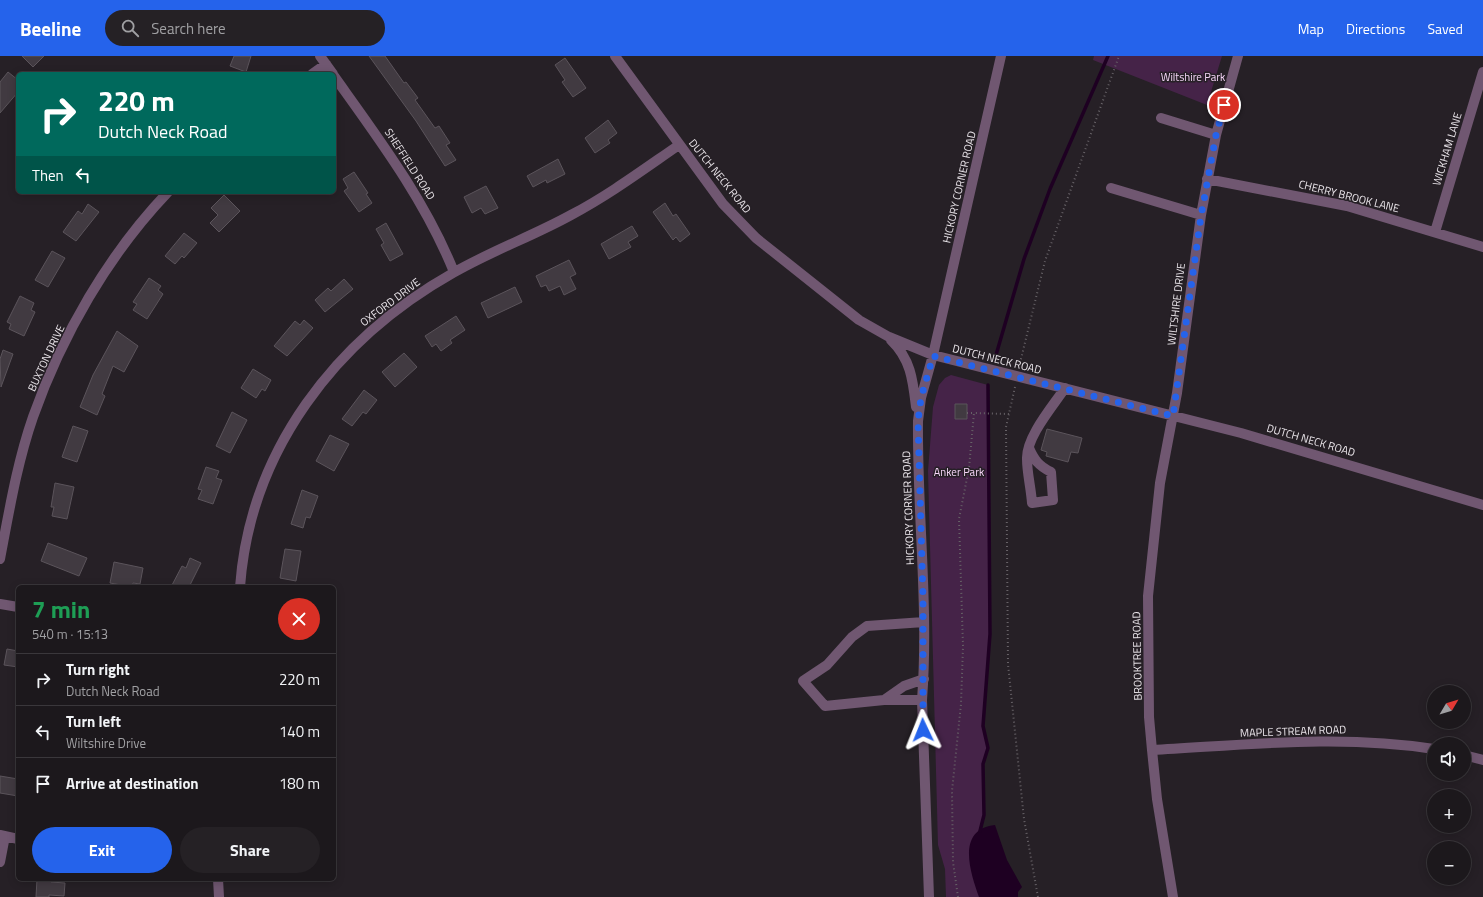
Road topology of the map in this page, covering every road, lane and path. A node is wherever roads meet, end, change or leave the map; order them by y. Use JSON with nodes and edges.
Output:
{"nodes":[{"id":1,"x":615,"y":56,"type":"edge"},
{"id":2,"x":1001,"y":56,"type":"edge"},
{"id":3,"x":1238,"y":56,"type":"edge"},
{"id":4,"x":323,"y":60,"type":"edge"},
{"id":5,"x":314,"y":72,"type":"edge"},
{"id":6,"x":331,"y":72,"type":"edge"},
{"id":7,"x":1483,"y":72,"type":"edge"},
{"id":8,"x":336,"y":79,"type":"edge"},
{"id":9,"x":1161,"y":118,"type":"dead end"},
{"id":10,"x":1216,"y":135,"type":"junction"},
{"id":11,"x":679,"y":145,"type":"junction"},
{"id":12,"x":1207,"y":179,"type":"junction"},
{"id":13,"x":1111,"y":188,"type":"dead end"},
{"id":14,"x":166,"y":194,"type":"edge"},
{"id":15,"x":1201,"y":216,"type":"junction"},
{"id":16,"x":1435,"y":232,"type":"junction"},
{"id":17,"x":1483,"y":247,"type":"edge"},
{"id":18,"x":454,"y":272,"type":"junction"},
{"id":19,"x":889,"y":337,"type":"junction"},
{"id":20,"x":933,"y":356,"type":"junction"},
{"id":21,"x":1065,"y":388,"type":"junction"},
{"id":22,"x":967,"y":413,"type":"dead end"},
{"id":23,"x":974,"y":413,"type":"junction"},
{"id":24,"x":1009,"y":414,"type":"dead end"},
{"id":25,"x":1173,"y":416,"type":"junction"},
{"id":26,"x":918,"y":421,"type":"junction"},
{"id":27,"x":1029,"y":448,"type":"junction"},
{"id":28,"x":1483,"y":505,"type":"edge"},
{"id":29,"x":0,"y":559,"type":"edge"},
{"id":30,"x":240,"y":585,"type":"edge"},
{"id":31,"x":0,"y":604,"type":"edge"},
{"id":32,"x":16,"y":607,"type":"edge"},
{"id":33,"x":924,"y":622,"type":"junction"},
{"id":34,"x":924,"y":679,"type":"junction"},
{"id":35,"x":884,"y":700,"type":"junction"},
{"id":36,"x":922,"y":700,"type":"junction"},
{"id":37,"x":1427,"y":748,"type":"edge"},
{"id":38,"x":1152,"y":750,"type":"junction"},
{"id":39,"x":1471,"y":757,"type":"edge"},
{"id":40,"x":1483,"y":760,"type":"edge"},
{"id":41,"x":3,"y":836,"type":"edge"},
{"id":42,"x":16,"y":838,"type":"edge"},
{"id":43,"x":0,"y":862,"type":"edge"},
{"id":44,"x":218,"y":881,"type":"edge"},
{"id":45,"x":219,"y":897,"type":"edge"},
{"id":46,"x":929,"y":897,"type":"edge"},
{"id":47,"x":958,"y":897,"type":"edge"},
{"id":48,"x":1173,"y":897,"type":"edge"}],
"edges":[{"from":1,"to":11,"type":"street","name":"DUTCH NECK ROAD"},
{"from":2,"to":20,"type":"street","name":"HICKORY CORNER ROAD"},
{"from":3,"to":10,"type":"street","name":"WILTSHIRE DRIVE"},
{"from":4,"to":5,"type":"street"},
{"from":4,"to":6,"type":"street","name":"SHEFFIELD ROAD"},
{"from":7,"to":16,"type":"street","name":"WICKHAM LANE"},
{"from":8,"to":18,"type":"street","name":"SHEFFIELD ROAD"},
{"from":9,"to":10,"type":"street"},
{"from":10,"to":12,"type":"street","name":"WILTSHIRE DRIVE"},
{"from":11,"to":18,"type":"street","name":"OXFORD DRIVE"},
{"from":11,"to":19,"type":"street","name":"DUTCH NECK ROAD"},
{"from":12,"to":15,"type":"street","name":"WILTSHIRE DRIVE"},
{"from":12,"to":16,"type":"street","name":"CHERRY BROOK LANE"},
{"from":13,"to":15,"type":"street"},
{"from":14,"to":29,"type":"street","name":"BUXTON DRIVE"},
{"from":15,"to":25,"type":"street","name":"WILTSHIRE DRIVE"},
{"from":16,"to":17,"type":"street","name":"CHERRY BROOK LANE"},
{"from":18,"to":30,"type":"street","name":"OXFORD DRIVE"},
{"from":19,"to":20,"type":"street","name":"DUTCH NECK ROAD"},
{"from":19,"to":26,"type":"street"},
{"from":20,"to":21,"type":"street","name":"DUTCH NECK ROAD"},
{"from":20,"to":26,"type":"street","name":"HICKORY CORNER ROAD"},
{"from":21,"to":25,"type":"street","name":"DUTCH NECK ROAD"},
{"from":21,"to":27,"type":"street"},
{"from":22,"to":23,"type":"path"},
{"from":23,"to":24,"type":"path"},
{"from":23,"to":47,"type":"path"},
{"from":25,"to":28,"type":"street","name":"DUTCH NECK ROAD"},
{"from":25,"to":38,"type":"street","name":"BROOKTREE ROAD"},
{"from":26,"to":33,"type":"street","name":"HICKORY CORNER ROAD"},
{"from":27,"to":27,"type":"street"},
{"from":31,"to":32,"type":"street"},
{"from":33,"to":34,"type":"street","name":"HICKORY CORNER ROAD"},
{"from":33,"to":35,"type":"street"},
{"from":34,"to":35,"type":"street"},
{"from":34,"to":36,"type":"street","name":"HICKORY CORNER ROAD"},
{"from":35,"to":36,"type":"street"},
{"from":36,"to":46,"type":"street","name":"HICKORY CORNER ROAD"},
{"from":37,"to":38,"type":"street","name":"MAPLE STREAM ROAD"},
{"from":38,"to":48,"type":"street","name":"BROOKTREE ROAD"},
{"from":39,"to":40,"type":"street"},
{"from":41,"to":42,"type":"street"},
{"from":41,"to":43,"type":"street"},
{"from":44,"to":45,"type":"street"}]}
